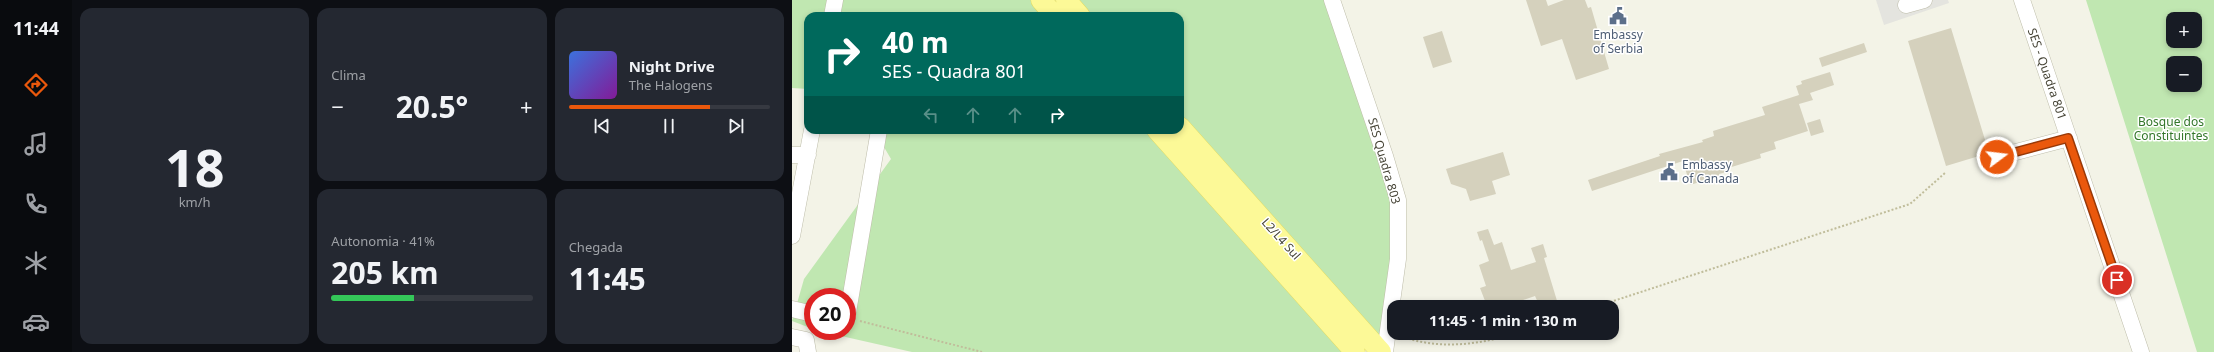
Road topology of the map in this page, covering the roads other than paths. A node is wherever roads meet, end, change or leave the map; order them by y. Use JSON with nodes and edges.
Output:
{"nodes":[{"id":1,"x":835,"y":0,"type":"edge"},
{"id":2,"x":1041,"y":0,"type":"edge"},
{"id":3,"x":1066,"y":0,"type":"edge"},
{"id":4,"x":1332,"y":0,"type":"edge"},
{"id":5,"x":1924,"y":0,"type":"edge"},
{"id":6,"x":2022,"y":0,"type":"edge"},
{"id":7,"x":1906,"y":5,"type":"dead end"},
{"id":8,"x":833,"y":12,"type":"edge"},
{"id":9,"x":1052,"y":12,"type":"edge"},
{"id":10,"x":1076,"y":12,"type":"edge"},
{"id":11,"x":1184,"y":131,"type":"edge"},
{"id":12,"x":811,"y":134,"type":"edge"},
{"id":13,"x":878,"y":134,"type":"edge"},
{"id":14,"x":1162,"y":134,"type":"edge"},
{"id":15,"x":2068,"y":138,"type":"junction"},
{"id":16,"x":792,"y":155,"type":"edge"},
{"id":17,"x":808,"y":155,"type":"junction"},
{"id":18,"x":1997,"y":157,"type":"dead end"},
{"id":19,"x":792,"y":236,"type":"edge"},
{"id":20,"x":852,"y":288,"type":"edge"},
{"id":21,"x":792,"y":309,"type":"edge"},
{"id":22,"x":804,"y":312,"type":"edge"},
{"id":23,"x":792,"y":337,"type":"edge"},
{"id":24,"x":808,"y":352,"type":"edge"},
{"id":25,"x":1355,"y":352,"type":"edge"},
{"id":26,"x":1381,"y":352,"type":"edge"},
{"id":27,"x":1385,"y":352,"type":"edge"},
{"id":28,"x":2141,"y":352,"type":"edge"}],
"edges":[{"from":1,"to":8,"type":"street"},
{"from":2,"to":9,"type":"main road"},
{"from":3,"to":10,"type":"main road"},
{"from":4,"to":27,"type":"street","name":"SES Quadra 803"},
{"from":5,"to":7,"type":"street"},
{"from":6,"to":15,"type":"street","name":"SES - Quadra 801"},
{"from":11,"to":26,"type":"main road","name":"L2/L4 Sul"},
{"from":12,"to":17,"type":"street"},
{"from":13,"to":20,"type":"street"},
{"from":14,"to":25,"type":"main road","name":"L2/L4 Sul"},
{"from":15,"to":18,"type":"street"},
{"from":15,"to":28,"type":"street","name":"SES - Quadra 801"},
{"from":16,"to":17,"type":"street"},
{"from":17,"to":19,"type":"street"},
{"from":21,"to":22,"type":"street"},
{"from":23,"to":24,"type":"street"}]}
